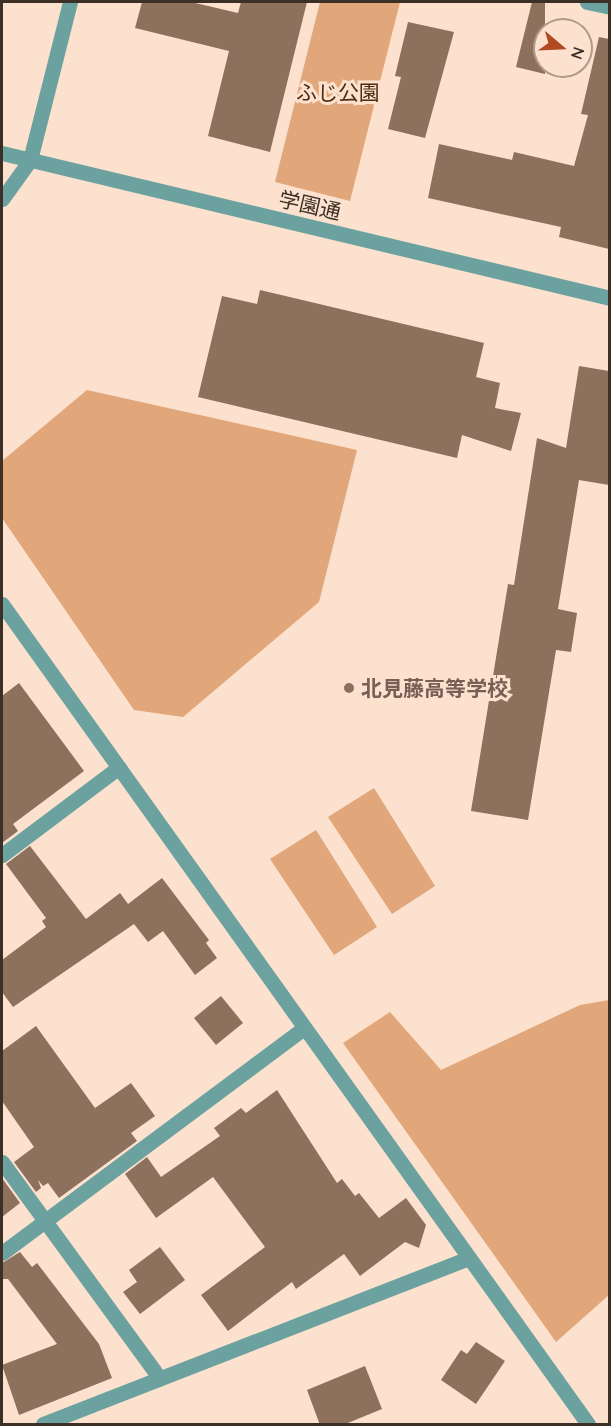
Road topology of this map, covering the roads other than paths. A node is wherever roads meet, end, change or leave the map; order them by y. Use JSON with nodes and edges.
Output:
{"nodes":[{"id":1,"x":70,"y":2,"type":"edge"},
{"id":2,"x":587,"y":2,"type":"edge"},
{"id":3,"x":609,"y":7,"type":"edge"},
{"id":4,"x":2,"y":153,"type":"edge"},
{"id":5,"x":30,"y":160,"type":"junction"},
{"id":6,"x":2,"y":199,"type":"edge"},
{"id":7,"x":609,"y":298,"type":"edge"},
{"id":8,"x":2,"y":604,"type":"edge"},
{"id":9,"x":119,"y":767,"type":"junction"},
{"id":10,"x":2,"y":855,"type":"edge"},
{"id":11,"x":304,"y":1028,"type":"junction"},
{"id":12,"x":2,"y":1162,"type":"edge"},
{"id":13,"x":45,"y":1221,"type":"junction"},
{"id":14,"x":2,"y":1254,"type":"edge"},
{"id":15,"x":467,"y":1258,"type":"junction"},
{"id":16,"x":160,"y":1379,"type":"junction"},
{"id":17,"x":43,"y":1425,"type":"edge"},
{"id":18,"x":588,"y":1425,"type":"edge"}],
"edges":[{"from":1,"to":5,"type":"street"},
{"from":2,"to":3,"type":"street"},
{"from":4,"to":5,"type":"street","name":"学園通"},
{"from":5,"to":6,"type":"street"},
{"from":5,"to":7,"type":"street","name":"学園通"},
{"from":8,"to":9,"type":"street"},
{"from":9,"to":10,"type":"street"},
{"from":9,"to":11,"type":"street"},
{"from":11,"to":13,"type":"street"},
{"from":11,"to":15,"type":"street"},
{"from":12,"to":13,"type":"street"},
{"from":13,"to":14,"type":"street"},
{"from":13,"to":16,"type":"street"},
{"from":15,"to":16,"type":"street"},
{"from":15,"to":18,"type":"street"},
{"from":16,"to":17,"type":"street"}]}
